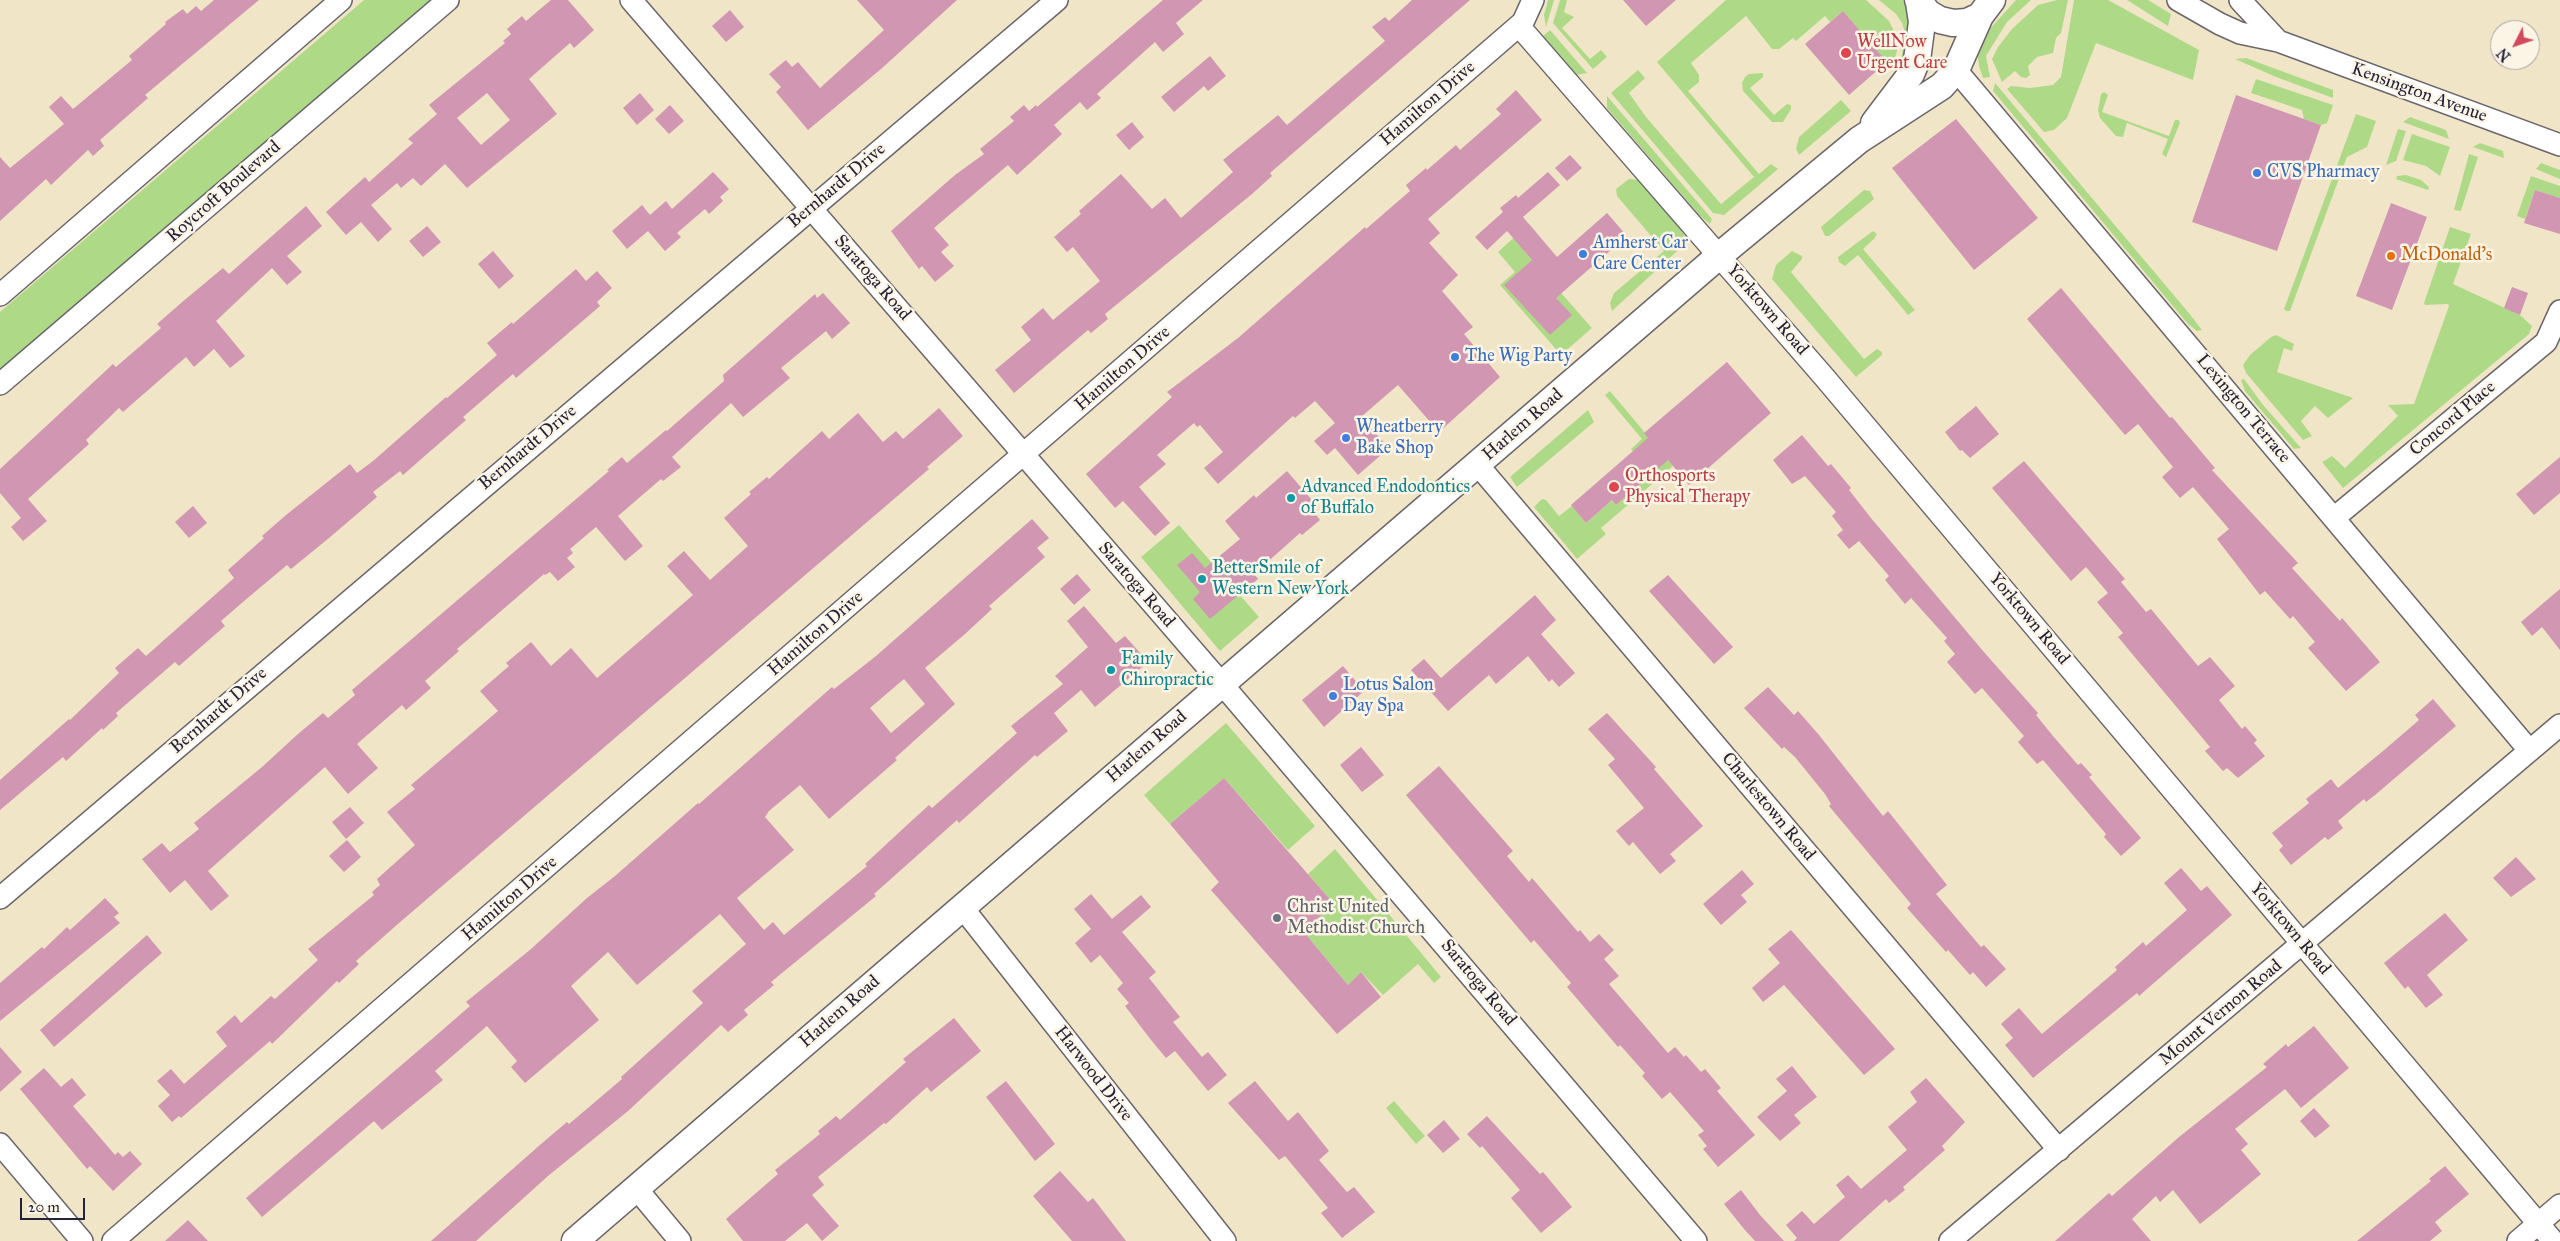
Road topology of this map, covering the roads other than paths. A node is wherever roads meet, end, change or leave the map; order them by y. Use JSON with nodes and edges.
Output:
{"nodes":[{"id":1,"x":341,"y":0,"type":"edge"},
{"id":2,"x":448,"y":0,"type":"edge"},
{"id":3,"x":631,"y":0,"type":"edge"},
{"id":4,"x":1057,"y":0,"type":"edge"},
{"id":5,"x":1533,"y":0,"type":"edge"},
{"id":6,"x":2178,"y":0,"type":"edge"},
{"id":7,"x":2240,"y":0,"type":"edge"},
{"id":8,"x":1918,"y":1,"type":"edge"},
{"id":9,"x":1986,"y":8,"type":"edge"},
{"id":10,"x":1519,"y":26,"type":"junction"},
{"id":11,"x":2278,"y":41,"type":"junction"},
{"id":12,"x":1956,"y":70,"type":"junction"},
{"id":13,"x":1859,"y":140,"type":"junction"},
{"id":14,"x":2560,"y":145,"type":"edge"},
{"id":15,"x":812,"y":208,"type":"junction"},
{"id":16,"x":1720,"y":255,"type":"junction"},
{"id":17,"x":0,"y":295,"type":"edge"},
{"id":18,"x":2560,"y":311,"type":"edge"},
{"id":19,"x":0,"y":384,"type":"edge"},
{"id":20,"x":1023,"y":455,"type":"junction"},
{"id":21,"x":1477,"y":464,"type":"junction"},
{"id":22,"x":2334,"y":518,"type":"junction"},
{"id":23,"x":1222,"y":684,"type":"junction"},
{"id":24,"x":2560,"y":725,"type":"edge"},
{"id":25,"x":2530,"y":750,"type":"junction"},
{"id":26,"x":0,"y":898,"type":"edge"},
{"id":27,"x":962,"y":907,"type":"junction"},
{"id":28,"x":2303,"y":944,"type":"junction"},
{"id":29,"x":0,"y":1144,"type":"edge"},
{"id":30,"x":2059,"y":1150,"type":"junction"},
{"id":31,"x":636,"y":1188,"type":"junction"},
{"id":32,"x":2560,"y":1205,"type":"edge"},
{"id":33,"x":2538,"y":1223,"type":"junction"},
{"id":34,"x":82,"y":1241,"type":"edge"},
{"id":35,"x":112,"y":1241,"type":"edge"},
{"id":36,"x":575,"y":1241,"type":"edge"},
{"id":37,"x":680,"y":1241,"type":"edge"},
{"id":38,"x":1225,"y":1241,"type":"edge"},
{"id":39,"x":1696,"y":1241,"type":"edge"},
{"id":40,"x":1950,"y":1241,"type":"edge"},
{"id":41,"x":2518,"y":1241,"type":"edge"},
{"id":42,"x":2553,"y":1241,"type":"edge"}],
"edges":[{"from":1,"to":17,"type":"street"},
{"from":2,"to":19,"type":"street","name":"Roycroft Boulevard"},
{"from":3,"to":15,"type":"street","name":"Saratoga Road"},
{"from":4,"to":15,"type":"street","name":"Bernhardt Drive"},
{"from":5,"to":10,"type":"street"},
{"from":6,"to":11,"type":"street","name":"Kensington Avenue"},
{"from":7,"to":11,"type":"street","name":"Kensington Avenue"},
{"from":8,"to":9,"type":"main road"},
{"from":8,"to":13,"type":"main road","name":"Harlem Road"},
{"from":9,"to":12,"type":"main road","name":"Harlem Road"},
{"from":10,"to":16,"type":"street","name":"Yorktown Road"},
{"from":10,"to":20,"type":"street","name":"Hamilton Drive"},
{"from":11,"to":14,"type":"street","name":"Kensington Avenue"},
{"from":12,"to":13,"type":"main road","name":"Harlem Road"},
{"from":12,"to":22,"type":"street","name":"Lexington Terrace"},
{"from":13,"to":16,"type":"main road","name":"Harlem Road"},
{"from":15,"to":20,"type":"street","name":"Saratoga Road"},
{"from":15,"to":26,"type":"street","name":"Bernhardt Drive"},
{"from":16,"to":21,"type":"main road","name":"Harlem Road"},
{"from":16,"to":28,"type":"street","name":"Yorktown Road"},
{"from":18,"to":22,"type":"street","name":"Concord Place"},
{"from":20,"to":23,"type":"street","name":"Saratoga Road"},
{"from":20,"to":35,"type":"street","name":"Hamilton Drive"},
{"from":21,"to":23,"type":"main road","name":"Harlem Road"},
{"from":21,"to":30,"type":"street","name":"Charlestown Road"},
{"from":22,"to":25,"type":"street","name":"Lexington Terrace"},
{"from":23,"to":27,"type":"main road","name":"Harlem Road"},
{"from":23,"to":39,"type":"street","name":"Saratoga Road"},
{"from":24,"to":25,"type":"street","name":"Mount Vernon Road"},
{"from":25,"to":28,"type":"street","name":"Mount Vernon Road"},
{"from":27,"to":31,"type":"main road","name":"Harlem Road"},
{"from":27,"to":38,"type":"street","name":"Harwood Drive"},
{"from":28,"to":30,"type":"street","name":"Mount Vernon Road"},
{"from":28,"to":33,"type":"street","name":"Yorktown Road"},
{"from":29,"to":34,"type":"street"},
{"from":30,"to":40,"type":"street","name":"Mount Vernon Road"},
{"from":31,"to":36,"type":"main road","name":"Harlem Road"},
{"from":31,"to":37,"type":"street"},
{"from":32,"to":33,"type":"street"},
{"from":33,"to":41,"type":"street"},
{"from":33,"to":42,"type":"street","name":"Yorktown Road"}]}
